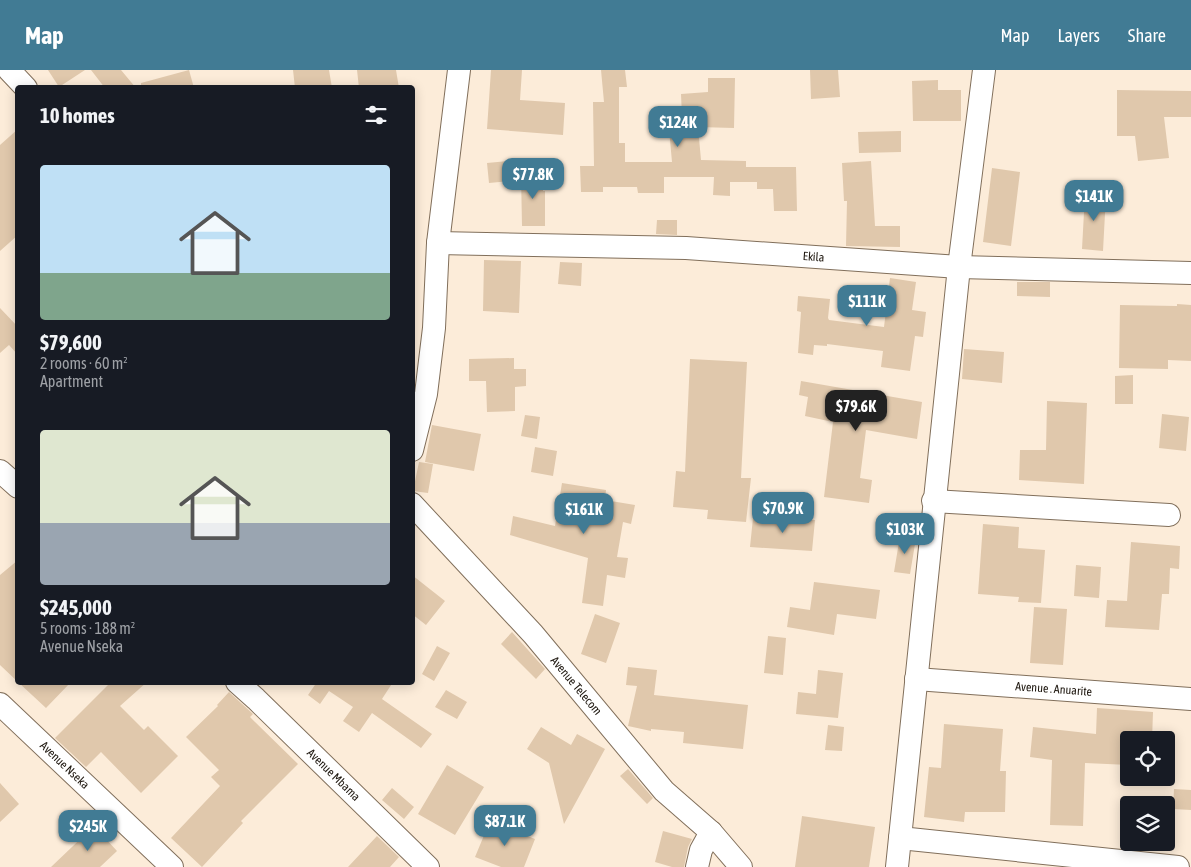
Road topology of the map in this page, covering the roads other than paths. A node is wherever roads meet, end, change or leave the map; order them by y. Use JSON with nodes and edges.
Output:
{"nodes":[{"id":1,"x":9,"y":70,"type":"edge"},
{"id":2,"x":459,"y":70,"type":"edge"},
{"id":3,"x":984,"y":70,"type":"edge"},
{"id":4,"x":23,"y":85,"type":"edge"},
{"id":5,"x":438,"y":243,"type":"junction"},
{"id":6,"x":959,"y":267,"type":"junction"},
{"id":7,"x":1191,"y":273,"type":"edge"},
{"id":8,"x":415,"y":438,"type":"edge"},
{"id":9,"x":0,"y":471,"type":"edge"},
{"id":10,"x":15,"y":484,"type":"edge"},
{"id":11,"x":933,"y":501,"type":"junction"},
{"id":12,"x":415,"y":507,"type":"edge"},
{"id":13,"x":1169,"y":515,"type":"dead end"},
{"id":14,"x":916,"y":679,"type":"junction"},
{"id":15,"x":245,"y":685,"type":"edge"},
{"id":16,"x":262,"y":691,"type":"edge"},
{"id":17,"x":1191,"y":698,"type":"edge"},
{"id":18,"x":0,"y":704,"type":"edge"},
{"id":19,"x":711,"y":832,"type":"junction"},
{"id":20,"x":900,"y":838,"type":"junction"},
{"id":21,"x":172,"y":867,"type":"edge"},
{"id":22,"x":428,"y":867,"type":"edge"},
{"id":23,"x":697,"y":867,"type":"edge"},
{"id":24,"x":741,"y":867,"type":"edge"},
{"id":25,"x":897,"y":867,"type":"edge"},
{"id":26,"x":1178,"y":867,"type":"edge"}],
"edges":[{"from":1,"to":4,"type":"street"},
{"from":2,"to":5,"type":"street"},
{"from":3,"to":6,"type":"street"},
{"from":5,"to":6,"type":"street","name":"Ekila"},
{"from":5,"to":8,"type":"street"},
{"from":6,"to":7,"type":"street","name":"Ekila"},
{"from":6,"to":11,"type":"street"},
{"from":9,"to":10,"type":"street"},
{"from":11,"to":13,"type":"street"},
{"from":11,"to":14,"type":"street"},
{"from":12,"to":19,"type":"street","name":"Avenue Telecom"},
{"from":14,"to":17,"type":"street","name":"Avenue . Anuarite"},
{"from":14,"to":20,"type":"street"},
{"from":15,"to":16,"type":"street","name":"Avenue Mbama"},
{"from":16,"to":22,"type":"street","name":"Avenue Mbama"},
{"from":18,"to":21,"type":"street","name":"Avenue Nseka"},
{"from":19,"to":23,"type":"street"},
{"from":19,"to":24,"type":"street","name":"Avenue Telecom"},
{"from":20,"to":25,"type":"street"},
{"from":20,"to":26,"type":"street"}]}
